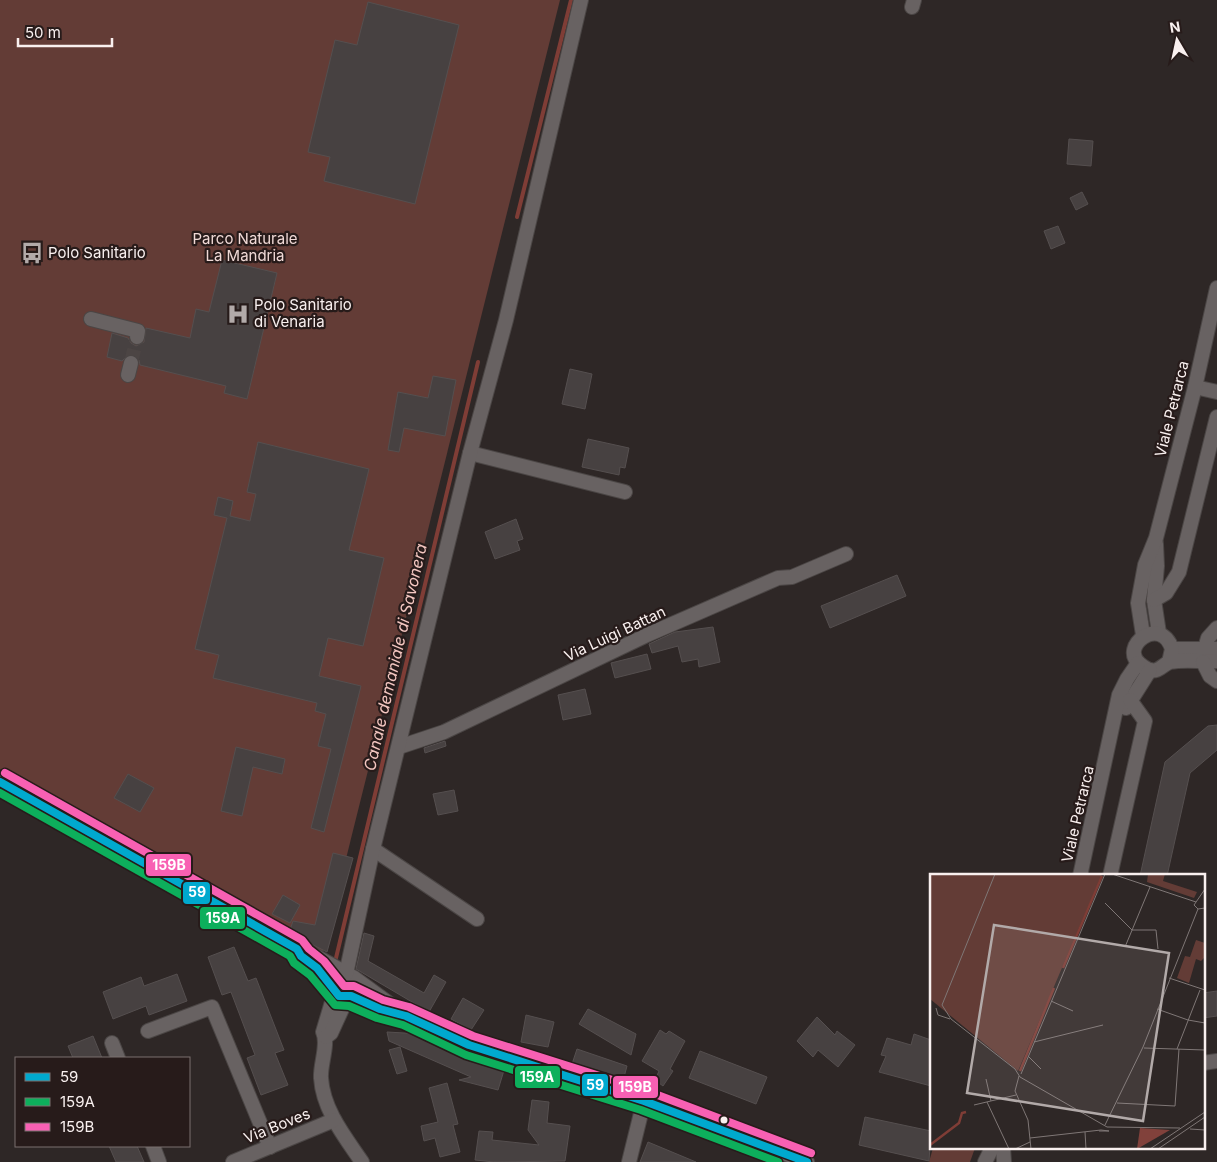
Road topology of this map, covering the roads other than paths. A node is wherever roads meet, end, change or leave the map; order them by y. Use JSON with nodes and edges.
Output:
{"nodes":[{"id":1,"x":581,"y":0,"type":"edge"},
{"id":2,"x":1217,"y":288,"type":"edge"},
{"id":3,"x":91,"y":319,"type":"dead end"},
{"id":4,"x":137,"y":337,"type":"dead end"},
{"id":5,"x":1195,"y":387,"type":"junction"},
{"id":6,"x":1217,"y":392,"type":"edge"},
{"id":7,"x":1217,"y":417,"type":"edge"},
{"id":8,"x":470,"y":453,"type":"junction"},
{"id":9,"x":625,"y":492,"type":"dead end"},
{"id":10,"x":1156,"y":538,"type":"junction"},
{"id":11,"x":846,"y":554,"type":"dead end"},
{"id":12,"x":1154,"y":600,"type":"junction"},
{"id":13,"x":1217,"y":628,"type":"edge"},
{"id":14,"x":1159,"y":633,"type":"junction"},
{"id":15,"x":1143,"y":635,"type":"junction"},
{"id":16,"x":1172,"y":648,"type":"junction"},
{"id":17,"x":1208,"y":653,"type":"edge"},
{"id":18,"x":1217,"y":661,"type":"edge"},
{"id":19,"x":1169,"y":662,"type":"junction"},
{"id":20,"x":1144,"y":667,"type":"junction"},
{"id":21,"x":1217,"y":681,"type":"edge"},
{"id":22,"x":1130,"y":700,"type":"junction"},
{"id":23,"x":399,"y":747,"type":"junction"},
{"id":24,"x":1107,"y":760,"type":"junction"},
{"id":25,"x":0,"y":782,"type":"edge"},
{"id":26,"x":374,"y":845,"type":"junction"},
{"id":27,"x":1080,"y":874,"type":"edge"},
{"id":28,"x":1110,"y":874,"type":"edge"},
{"id":29,"x":477,"y":919,"type":"dead end"},
{"id":30,"x":297,"y":949,"type":"junction"},
{"id":31,"x":350,"y":977,"type":"junction"},
{"id":32,"x":341,"y":993,"type":"junction"},
{"id":33,"x":406,"y":1016,"type":"junction"},
{"id":34,"x":148,"y":1031,"type":"dead end"},
{"id":35,"x":112,"y":1043,"type":"dead end"},
{"id":36,"x":118,"y":1057,"type":"edge"},
{"id":37,"x":1217,"y":1061,"type":"edge"},
{"id":38,"x":1204,"y":1062,"type":"edge"},
{"id":39,"x":644,"y":1101,"type":"junction"},
{"id":40,"x":334,"y":1120,"type":"junction"},
{"id":41,"x":270,"y":1146,"type":"junction"},
{"id":42,"x":153,"y":1147,"type":"edge"},
{"id":43,"x":991,"y":1150,"type":"edge"},
{"id":44,"x":159,"y":1162,"type":"edge"},
{"id":45,"x":233,"y":1162,"type":"edge"},
{"id":46,"x":362,"y":1162,"type":"edge"},
{"id":47,"x":629,"y":1162,"type":"edge"},
{"id":48,"x":807,"y":1162,"type":"edge"},
{"id":49,"x":985,"y":1162,"type":"edge"}],
"edges":[{"from":1,"to":8,"type":"street"},
{"from":2,"to":5,"type":"street","name":"Viale Petrarca"},
{"from":3,"to":4,"type":"street"},
{"from":5,"to":6,"type":"street"},
{"from":5,"to":10,"type":"street","name":"Viale Petrarca"},
{"from":7,"to":12,"type":"street"},
{"from":8,"to":9,"type":"street"},
{"from":8,"to":23,"type":"street"},
{"from":10,"to":12,"type":"street","name":"Viale Petrarca"},
{"from":10,"to":15,"type":"street","name":"Viale Petrarca"},
{"from":11,"to":23,"type":"street","name":"Via Luigi Battan"},
{"from":12,"to":14,"type":"street","name":"Viale Petrarca"},
{"from":13,"to":17,"type":"street"},
{"from":14,"to":15,"type":"street"},
{"from":14,"to":16,"type":"street"},
{"from":15,"to":20,"type":"street"},
{"from":16,"to":17,"type":"street"},
{"from":16,"to":19,"type":"street"},
{"from":17,"to":18,"type":"street"},
{"from":17,"to":19,"type":"street"},
{"from":17,"to":21,"type":"street"},
{"from":19,"to":20,"type":"street"},
{"from":20,"to":22,"type":"street","name":"Viale Petrarca"},
{"from":20,"to":24,"type":"street","name":"Viale Petrarca"},
{"from":22,"to":24,"type":"street","name":"Viale Petrarca"},
{"from":22,"to":28,"type":"street"},
{"from":23,"to":26,"type":"street"},
{"from":24,"to":27,"type":"street","name":"Viale Petrarca"},
{"from":25,"to":30,"type":"street"},
{"from":26,"to":29,"type":"street"},
{"from":26,"to":31,"type":"street"},
{"from":30,"to":31,"type":"street"},
{"from":30,"to":32,"type":"street"},
{"from":31,"to":32,"type":"street"},
{"from":31,"to":32,"type":"street"},
{"from":31,"to":33,"type":"street"},
{"from":32,"to":33,"type":"street"},
{"from":32,"to":40,"type":"street"},
{"from":33,"to":39,"type":"street"},
{"from":34,"to":41,"type":"street"},
{"from":35,"to":36,"type":"street"},
{"from":37,"to":38,"type":"street"},
{"from":39,"to":47,"type":"street"},
{"from":39,"to":48,"type":"street"},
{"from":40,"to":41,"type":"street","name":"Via Boves"},
{"from":40,"to":46,"type":"street"},
{"from":41,"to":45,"type":"street","name":"Via Boves"},
{"from":42,"to":44,"type":"street"},
{"from":43,"to":49,"type":"street"}]}
